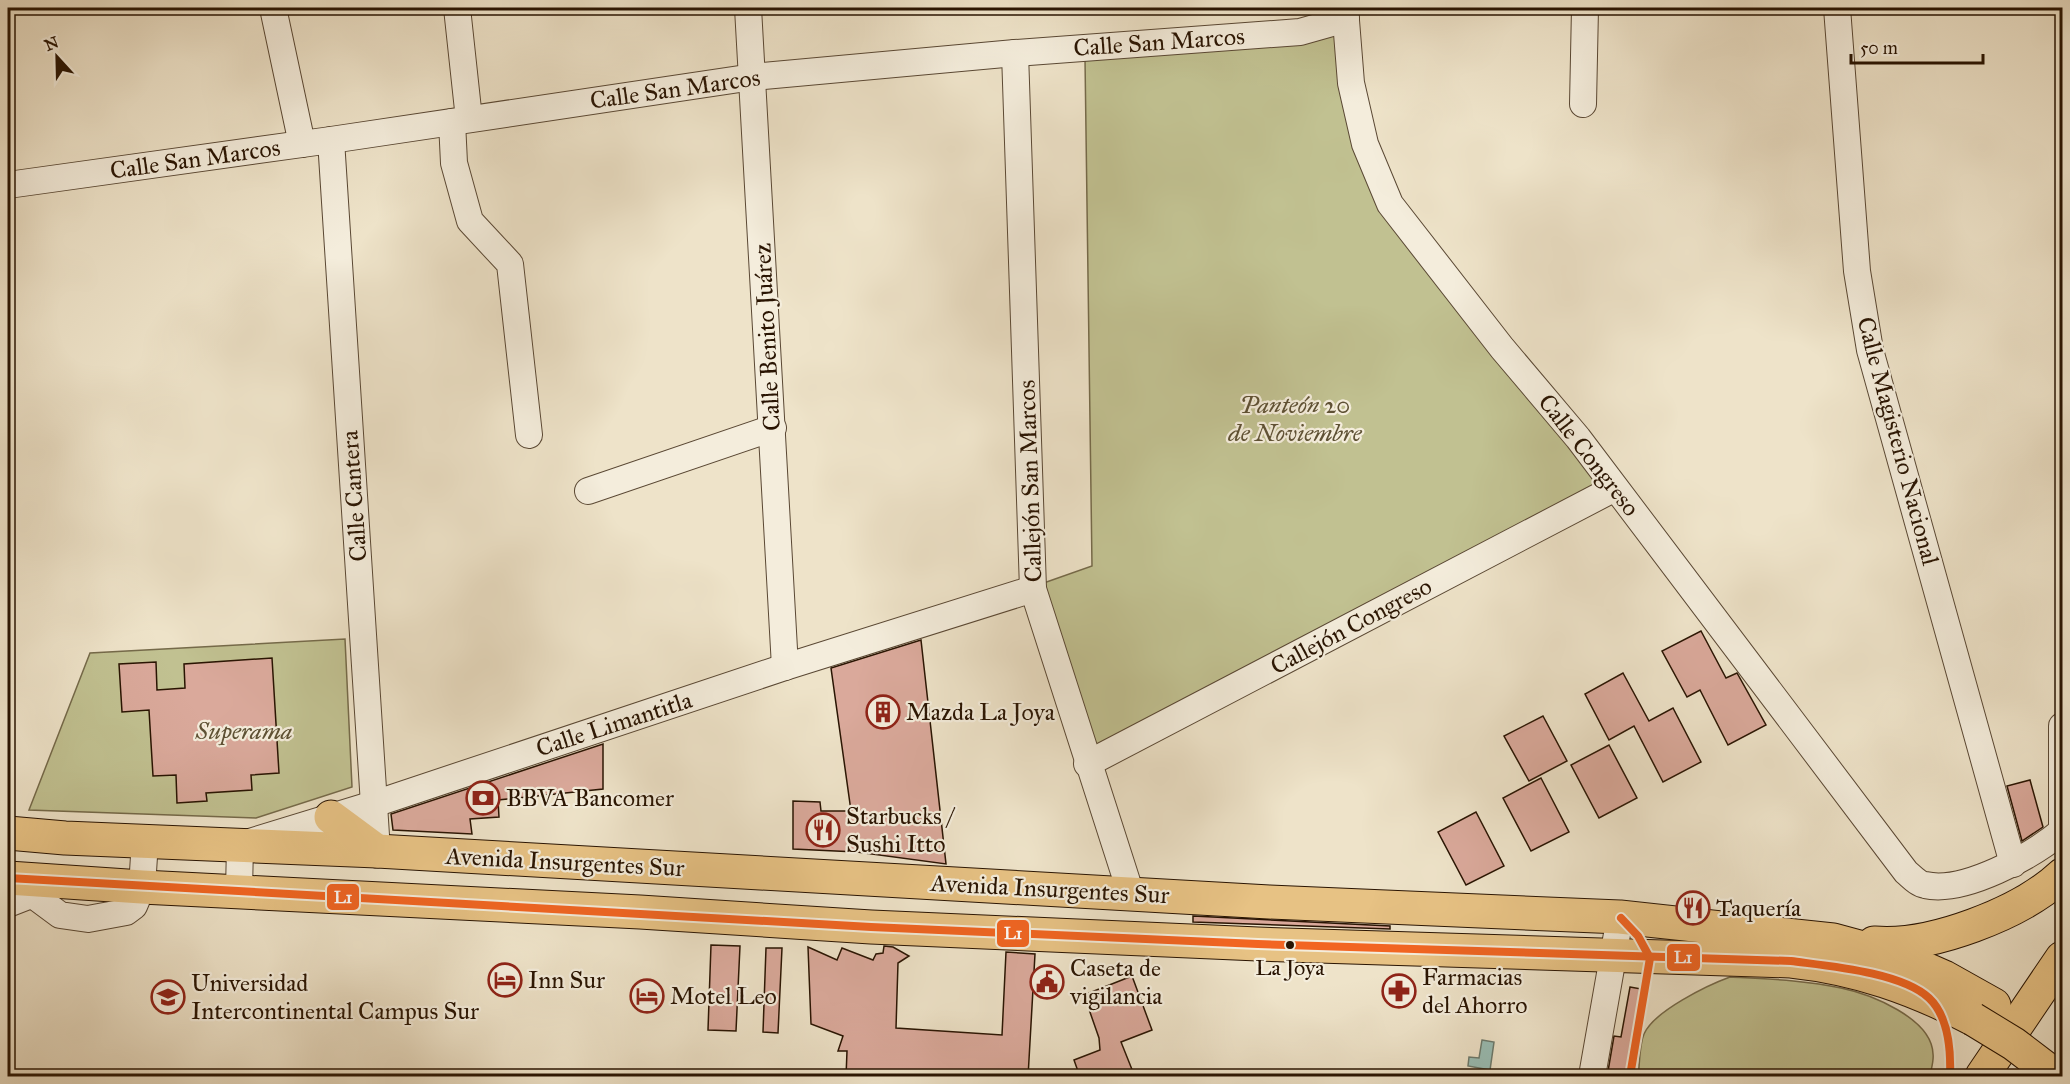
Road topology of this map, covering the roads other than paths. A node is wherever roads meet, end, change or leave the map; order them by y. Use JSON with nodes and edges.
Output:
{"nodes":[{"id":1,"x":273,"y":8,"type":"edge"},
{"id":2,"x":457,"y":8,"type":"edge"},
{"id":3,"x":748,"y":8,"type":"edge"},
{"id":4,"x":1585,"y":8,"type":"edge"},
{"id":5,"x":1837,"y":8,"type":"edge"},
{"id":6,"x":1345,"y":13,"type":"edge"},
{"id":7,"x":1015,"y":53,"type":"junction"},
{"id":8,"x":753,"y":77,"type":"junction"},
{"id":9,"x":1583,"y":104,"type":"dead end"},
{"id":10,"x":461,"y":120,"type":"junction"},
{"id":11,"x":331,"y":140,"type":"junction"},
{"id":12,"x":302,"y":144,"type":"junction"},
{"id":13,"x":8,"y":184,"type":"edge"},
{"id":14,"x":772,"y":428,"type":"junction"},
{"id":15,"x":529,"y":435,"type":"dead end"},
{"id":16,"x":1615,"y":488,"type":"junction"},
{"id":17,"x":588,"y":491,"type":"dead end"},
{"id":18,"x":1033,"y":589,"type":"junction"},
{"id":19,"x":785,"y":667,"type":"junction"},
{"id":20,"x":2062,"y":726,"type":"edge"},
{"id":21,"x":1087,"y":765,"type":"junction"},
{"id":22,"x":374,"y":804,"type":"junction"},
{"id":23,"x":331,"y":817,"type":"junction"},
{"id":24,"x":2062,"y":832,"type":"edge"},
{"id":25,"x":8,"y":833,"type":"edge"},
{"id":26,"x":145,"y":841,"type":"junction"},
{"id":27,"x":240,"y":845,"type":"junction"},
{"id":28,"x":377,"y":851,"type":"junction"},
{"id":29,"x":2013,"y":864,"type":"junction"},
{"id":30,"x":2062,"y":875,"type":"edge"},
{"id":31,"x":20,"y":886,"type":"edge"},
{"id":32,"x":142,"y":887,"type":"junction"},
{"id":33,"x":239,"y":891,"type":"junction"},
{"id":34,"x":1131,"y":894,"type":"junction"},
{"id":35,"x":8,"y":904,"type":"edge"},
{"id":36,"x":1620,"y":917,"type":"junction"},
{"id":37,"x":1833,"y":939,"type":"junction"},
{"id":38,"x":1613,"y":957,"type":"junction"},
{"id":39,"x":2062,"y":958,"type":"edge"},
{"id":40,"x":2062,"y":998,"type":"edge"},
{"id":41,"x":1983,"y":1012,"type":"junction"},
{"id":42,"x":2062,"y":1053,"type":"edge"},
{"id":43,"x":1592,"y":1077,"type":"edge"},
{"id":44,"x":1982,"y":1077,"type":"edge"},
{"id":45,"x":2007,"y":1077,"type":"edge"},
{"id":46,"x":2056,"y":1077,"type":"edge"}],
"edges":[{"from":1,"to":12,"type":"street"},
{"from":2,"to":10,"type":"street"},
{"from":3,"to":8,"type":"street","name":"Calle Benito Juárez"},
{"from":4,"to":9,"type":"street"},
{"from":5,"to":29,"type":"street","name":"Calle Magisterio Nacional"},
{"from":6,"to":7,"type":"street","name":"Calle San Marcos"},
{"from":6,"to":16,"type":"street","name":"Calle Congreso"},
{"from":7,"to":8,"type":"street","name":"Calle San Marcos"},
{"from":7,"to":18,"type":"street","name":"Callejón San Marcos"},
{"from":8,"to":10,"type":"street","name":"Calle San Marcos"},
{"from":8,"to":14,"type":"street","name":"Calle Benito Juárez"},
{"from":10,"to":11,"type":"street","name":"Calle San Marcos"},
{"from":10,"to":15,"type":"street"},
{"from":11,"to":12,"type":"street","name":"Calle San Marcos"},
{"from":11,"to":22,"type":"street","name":"Calle Cantera"},
{"from":12,"to":13,"type":"street","name":"Calle San Marcos"},
{"from":14,"to":17,"type":"street"},
{"from":14,"to":19,"type":"street","name":"Calle Benito Juárez"},
{"from":16,"to":21,"type":"street","name":"Callejón Congreso"},
{"from":16,"to":29,"type":"street","name":"Calle Congreso"},
{"from":18,"to":19,"type":"street","name":"Calle Limantitla"},
{"from":18,"to":21,"type":"street","name":"Callejón San Marcos"},
{"from":19,"to":22,"type":"street","name":"Calle Limantitla"},
{"from":20,"to":24,"type":"street"},
{"from":21,"to":34,"type":"street","name":"Callejón San Marcos"},
{"from":22,"to":23,"type":"street","name":"Calle Limantitla"},
{"from":22,"to":28,"type":"street","name":"Calle Cantera"},
{"from":23,"to":27,"type":"street","name":"Calle Limantitla"},
{"from":23,"to":28,"type":"main road"},
{"from":24,"to":29,"type":"street"},
{"from":25,"to":26,"type":"main road","name":"Avenida Insurgentes Sur"},
{"from":26,"to":27,"type":"main road","name":"Avenida Insurgentes Sur"},
{"from":26,"to":32,"type":"street"},
{"from":27,"to":28,"type":"main road","name":"Avenida Insurgentes Sur"},
{"from":27,"to":33,"type":"street"},
{"from":28,"to":34,"type":"main road","name":"Avenida Insurgentes Sur"},
{"from":30,"to":37,"type":"main road"},
{"from":31,"to":32,"type":"main road","name":"Avenida Insurgentes Sur"},
{"from":31,"to":32,"type":"street"},
{"from":31,"to":35,"type":"street"},
{"from":32,"to":33,"type":"main road","name":"Avenida Insurgentes Sur"},
{"from":33,"to":38,"type":"main road","name":"Avenida Insurgentes Sur"},
{"from":34,"to":36,"type":"main road","name":"Avenida Insurgentes Sur"},
{"from":36,"to":37,"type":"main road","name":"Avenida Insurgentes Sur"},
{"from":36,"to":38,"type":"street"},
{"from":37,"to":41,"type":"main road","name":"Avenida Insurgentes Sur"},
{"from":38,"to":41,"type":"main road","name":"Avenida Insurgentes Sur"},
{"from":38,"to":43,"type":"street"},
{"from":39,"to":44,"type":"main road"},
{"from":40,"to":45,"type":"main road"},
{"from":41,"to":42,"type":"main road","name":"Avenida Insurgentes Sur"},
{"from":41,"to":46,"type":"main road","name":"Avenida Insurgentes Sur","bridge":true}]}
